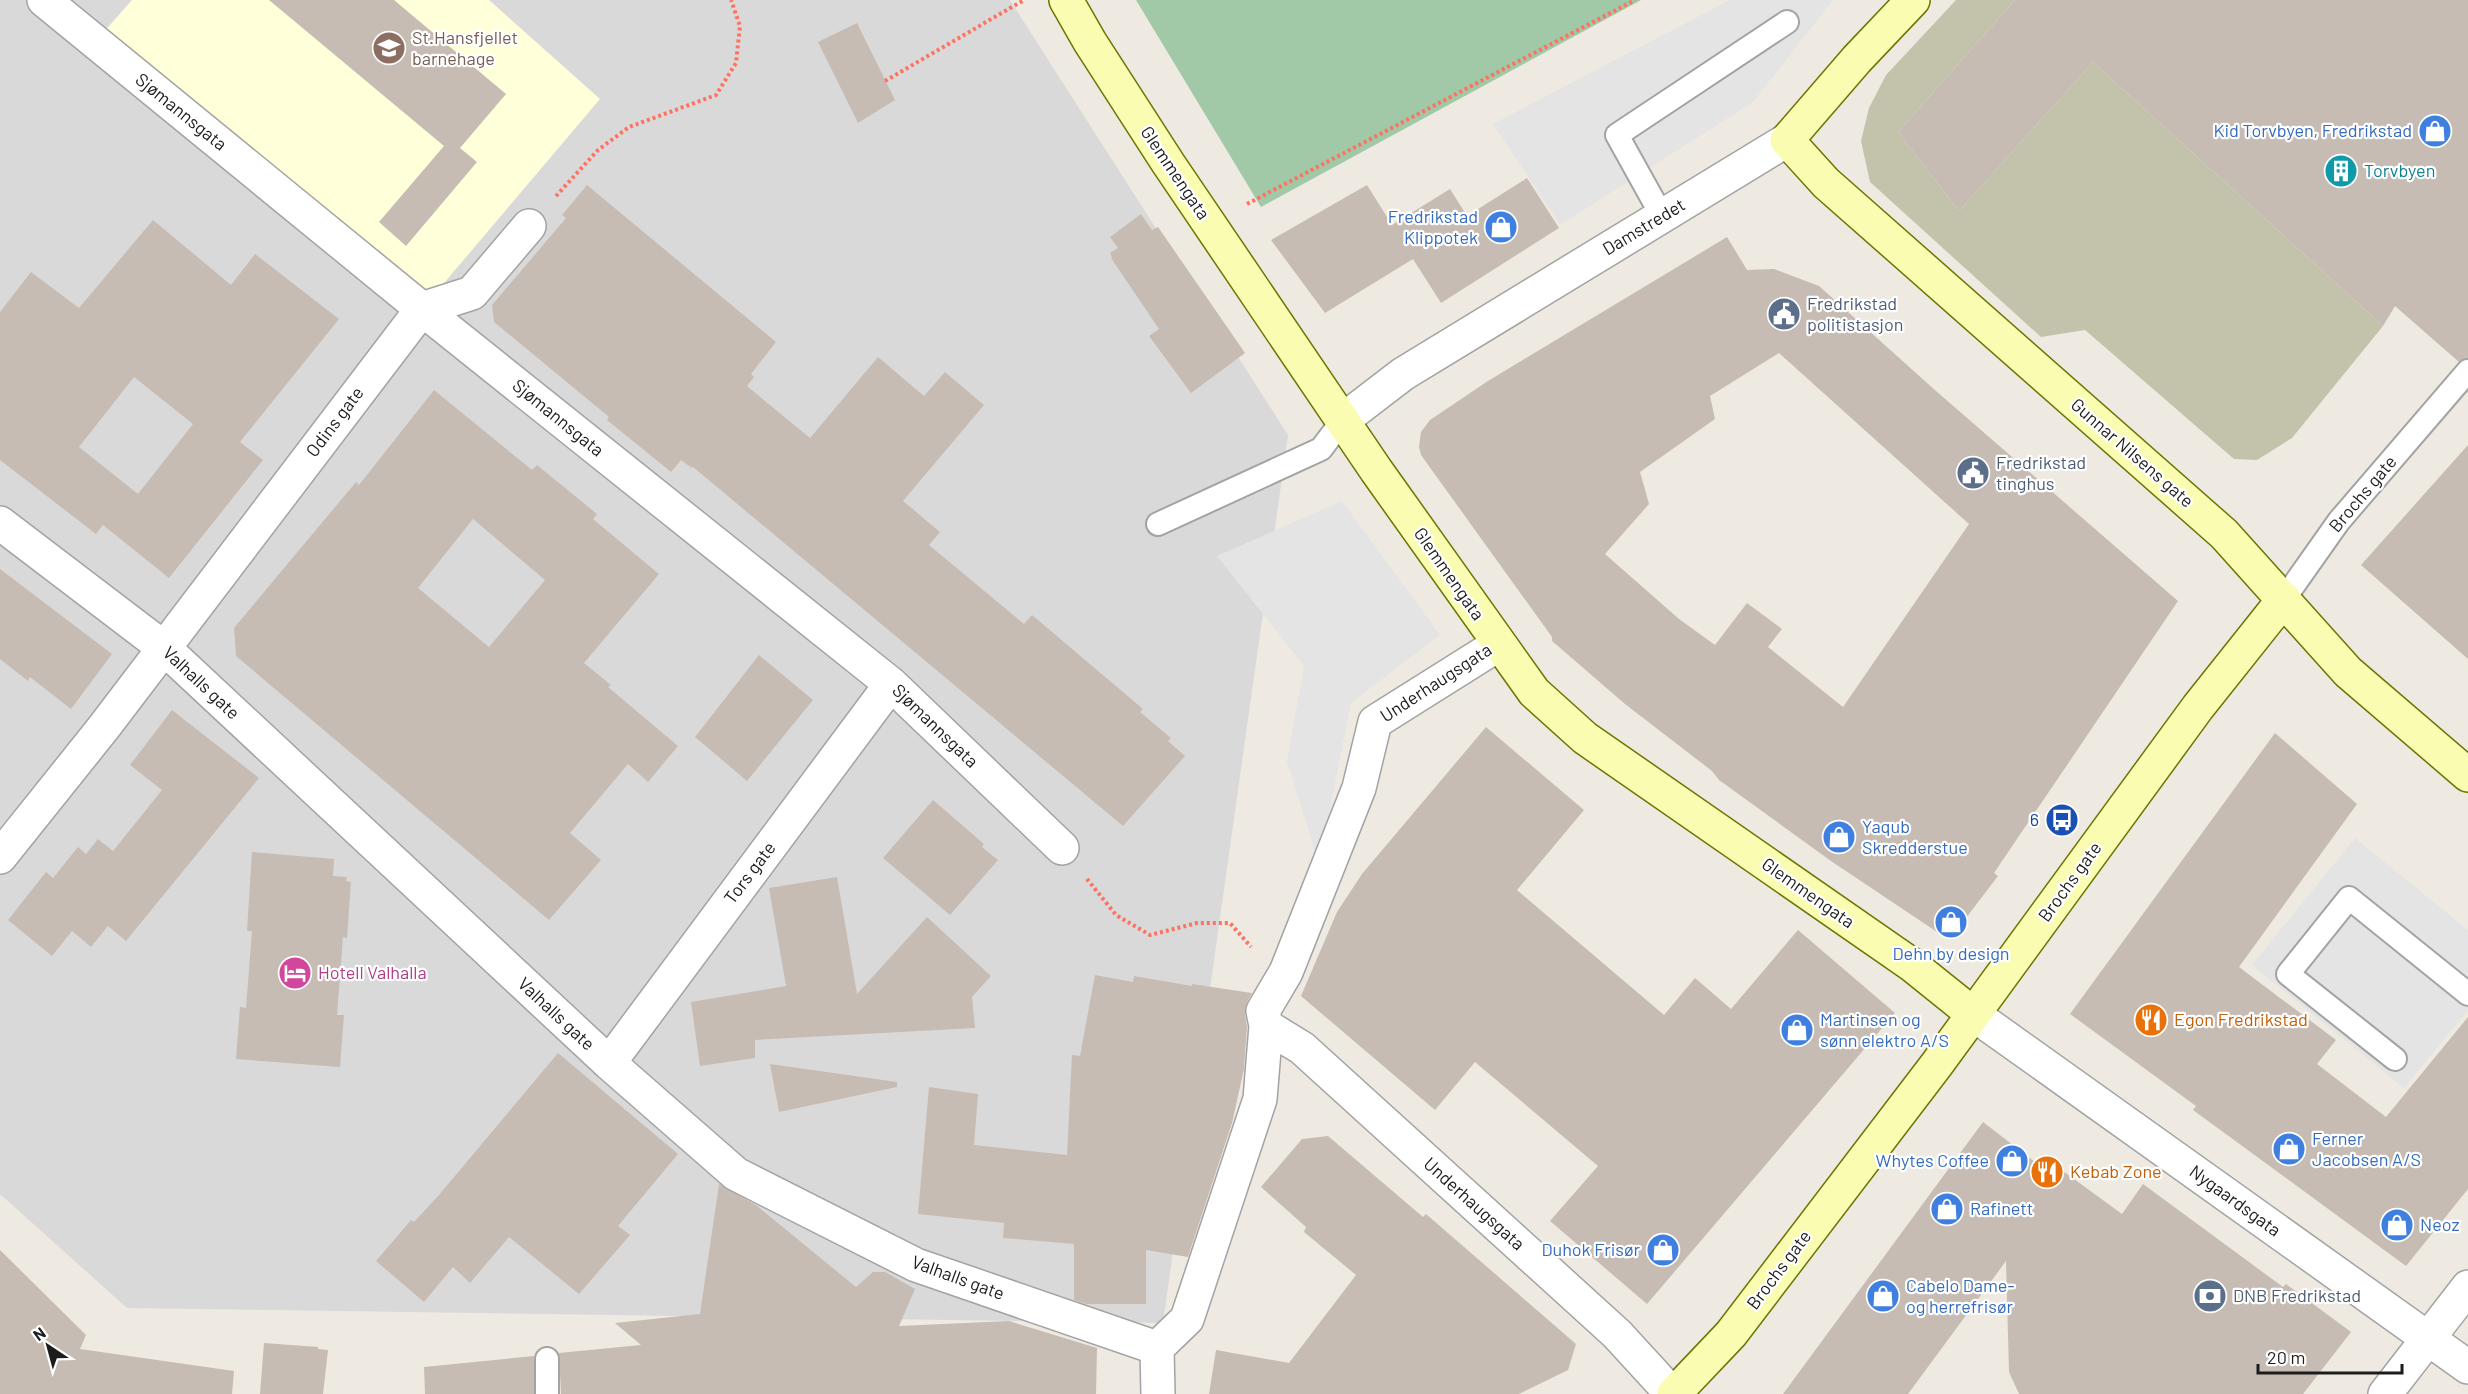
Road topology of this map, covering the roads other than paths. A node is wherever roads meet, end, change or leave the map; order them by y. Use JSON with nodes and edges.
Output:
{"nodes":[{"id":1,"x":44,"y":0,"type":"edge"},
{"id":2,"x":1066,"y":0,"type":"edge"},
{"id":3,"x":1913,"y":0,"type":"edge"},
{"id":4,"x":1787,"y":22,"type":"dead end"},
{"id":5,"x":1787,"y":140,"type":"junction"},
{"id":6,"x":1662,"y":216,"type":"junction"},
{"id":7,"x":529,"y":226,"type":"road end"},
{"id":8,"x":422,"y":309,"type":"junction"},
{"id":9,"x":2468,"y":371,"type":"edge"},
{"id":10,"x":1343,"y":420,"type":"junction"},
{"id":11,"x":0,"y":523,"type":"edge"},
{"id":12,"x":1158,"y":524,"type":"dead end"},
{"id":13,"x":2283,"y":599,"type":"junction"},
{"id":14,"x":1499,"y":644,"type":"junction"},
{"id":15,"x":164,"y":648,"type":"junction"},
{"id":16,"x":891,"y":684,"type":"junction"},
{"id":17,"x":2468,"y":775,"type":"edge"},
{"id":18,"x":1062,"y":848,"type":"road end"},
{"id":19,"x":0,"y":857,"type":"edge"},
{"id":20,"x":2468,"y":994,"type":"edge"},
{"id":21,"x":1973,"y":1014,"type":"junction"},
{"id":22,"x":1266,"y":1026,"type":"junction"},
{"id":23,"x":2395,"y":1059,"type":"dead end"},
{"id":24,"x":609,"y":1063,"type":"junction"},
{"id":25,"x":2468,"y":1287,"type":"edge"},
{"id":26,"x":2428,"y":1339,"type":"junction"},
{"id":27,"x":1156,"y":1348,"type":"junction"},
{"id":28,"x":547,"y":1359,"type":"dead end"},
{"id":29,"x":2468,"y":1368,"type":"edge"},
{"id":30,"x":547,"y":1394,"type":"edge"},
{"id":31,"x":1158,"y":1394,"type":"edge"},
{"id":32,"x":1673,"y":1394,"type":"edge"},
{"id":33,"x":2385,"y":1394,"type":"edge"}],
"edges":[{"from":1,"to":8,"type":"street","name":"Sjømannsgata"},
{"from":2,"to":10,"type":"street","name":"Glemmengata"},
{"from":3,"to":5,"type":"street","name":"Damstredet"},
{"from":4,"to":6,"type":"lane"},
{"from":5,"to":6,"type":"street","name":"Damstredet"},
{"from":5,"to":13,"type":"street","name":"Gunnar Nilsens gate"},
{"from":6,"to":10,"type":"street","name":"Damstredet"},
{"from":7,"to":8,"type":"street"},
{"from":8,"to":15,"type":"street","name":"Odins gate"},
{"from":8,"to":16,"type":"street","name":"Sjømannsgata"},
{"from":9,"to":13,"type":"lane","name":"Brochs gate"},
{"from":10,"to":12,"type":"lane"},
{"from":10,"to":14,"type":"street","name":"Glemmengata"},
{"from":11,"to":15,"type":"street","name":"Valhalls gate"},
{"from":13,"to":17,"type":"street","name":"Gunnar Nilsens gate"},
{"from":13,"to":21,"type":"street","name":"Brochs gate"},
{"from":14,"to":21,"type":"street","name":"Glemmengata"},
{"from":14,"to":22,"type":"street","name":"Underhaugsgata"},
{"from":15,"to":19,"type":"street","name":"Odins gate"},
{"from":15,"to":24,"type":"street","name":"Valhalls gate"},
{"from":16,"to":18,"type":"street","name":"Sjømannsgata"},
{"from":16,"to":24,"type":"street","name":"Tors gate"},
{"from":20,"to":23,"type":"lane"},
{"from":21,"to":26,"type":"street","name":"Nygaardsgata"},
{"from":21,"to":32,"type":"street","name":"Brochs gate"},
{"from":22,"to":27,"type":"street","name":"Underhaugsgata"},
{"from":22,"to":32,"type":"street","name":"Underhaugsgata"},
{"from":24,"to":27,"type":"street","name":"Valhalls gate"},
{"from":25,"to":26,"type":"street"},
{"from":26,"to":29,"type":"street","name":"Nygaardsgata"},
{"from":26,"to":33,"type":"street"},
{"from":27,"to":31,"type":"street"},
{"from":28,"to":30,"type":"lane"}]}
